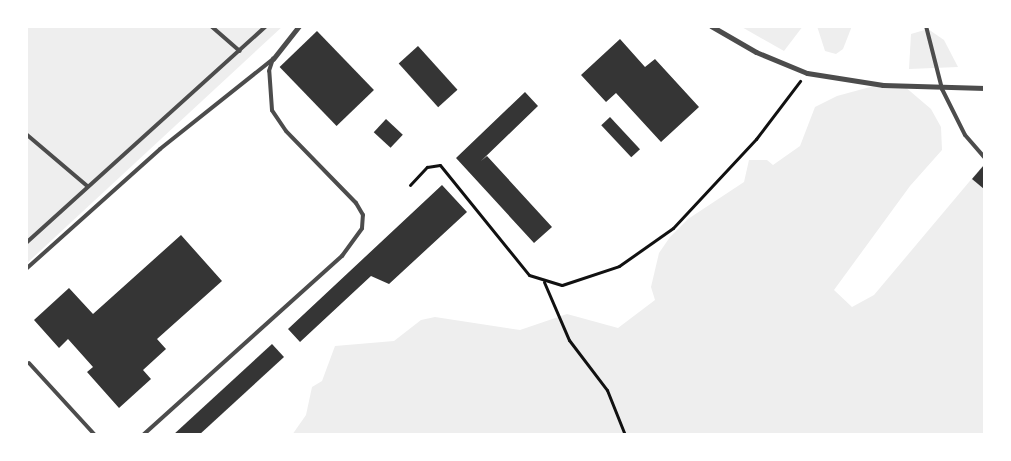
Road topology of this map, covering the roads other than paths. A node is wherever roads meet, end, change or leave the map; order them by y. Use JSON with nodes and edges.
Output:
{"nodes":[{"id":1,"x":211,"y":26,"type":"edge"},
{"id":2,"x":266,"y":26,"type":"edge"},
{"id":3,"x":299,"y":26,"type":"edge"},
{"id":4,"x":711,"y":26,"type":"edge"},
{"id":5,"x":926,"y":26,"type":"edge"},
{"id":6,"x":240,"y":51,"type":"junction"},
{"id":7,"x":273,"y":59,"type":"junction"},
{"id":8,"x":985,"y":88,"type":"edge"},
{"id":9,"x":942,"y":89,"type":"junction"},
{"id":10,"x":26,"y":134,"type":"edge"},
{"id":11,"x":985,"y":158,"type":"edge"},
{"id":12,"x":87,"y":186,"type":"junction"},
{"id":13,"x":26,"y":243,"type":"edge"},
{"id":14,"x":26,"y":269,"type":"edge"},
{"id":15,"x":29,"y":363,"type":"dead end"},
{"id":16,"x":95,"y":435,"type":"edge"},
{"id":17,"x":142,"y":435,"type":"edge"}],
"edges":[{"from":1,"to":6,"type":"lane"},
{"from":2,"to":6,"type":"lane"},
{"from":3,"to":7,"type":"street"},
{"from":4,"to":9,"type":"street"},
{"from":5,"to":9,"type":"lane"},
{"from":6,"to":12,"type":"lane"},
{"from":7,"to":14,"type":"lane"},
{"from":7,"to":17,"type":"lane"},
{"from":8,"to":9,"type":"street"},
{"from":9,"to":11,"type":"lane"},
{"from":10,"to":12,"type":"lane"},
{"from":12,"to":13,"type":"lane"},
{"from":15,"to":16,"type":"lane"}]}
